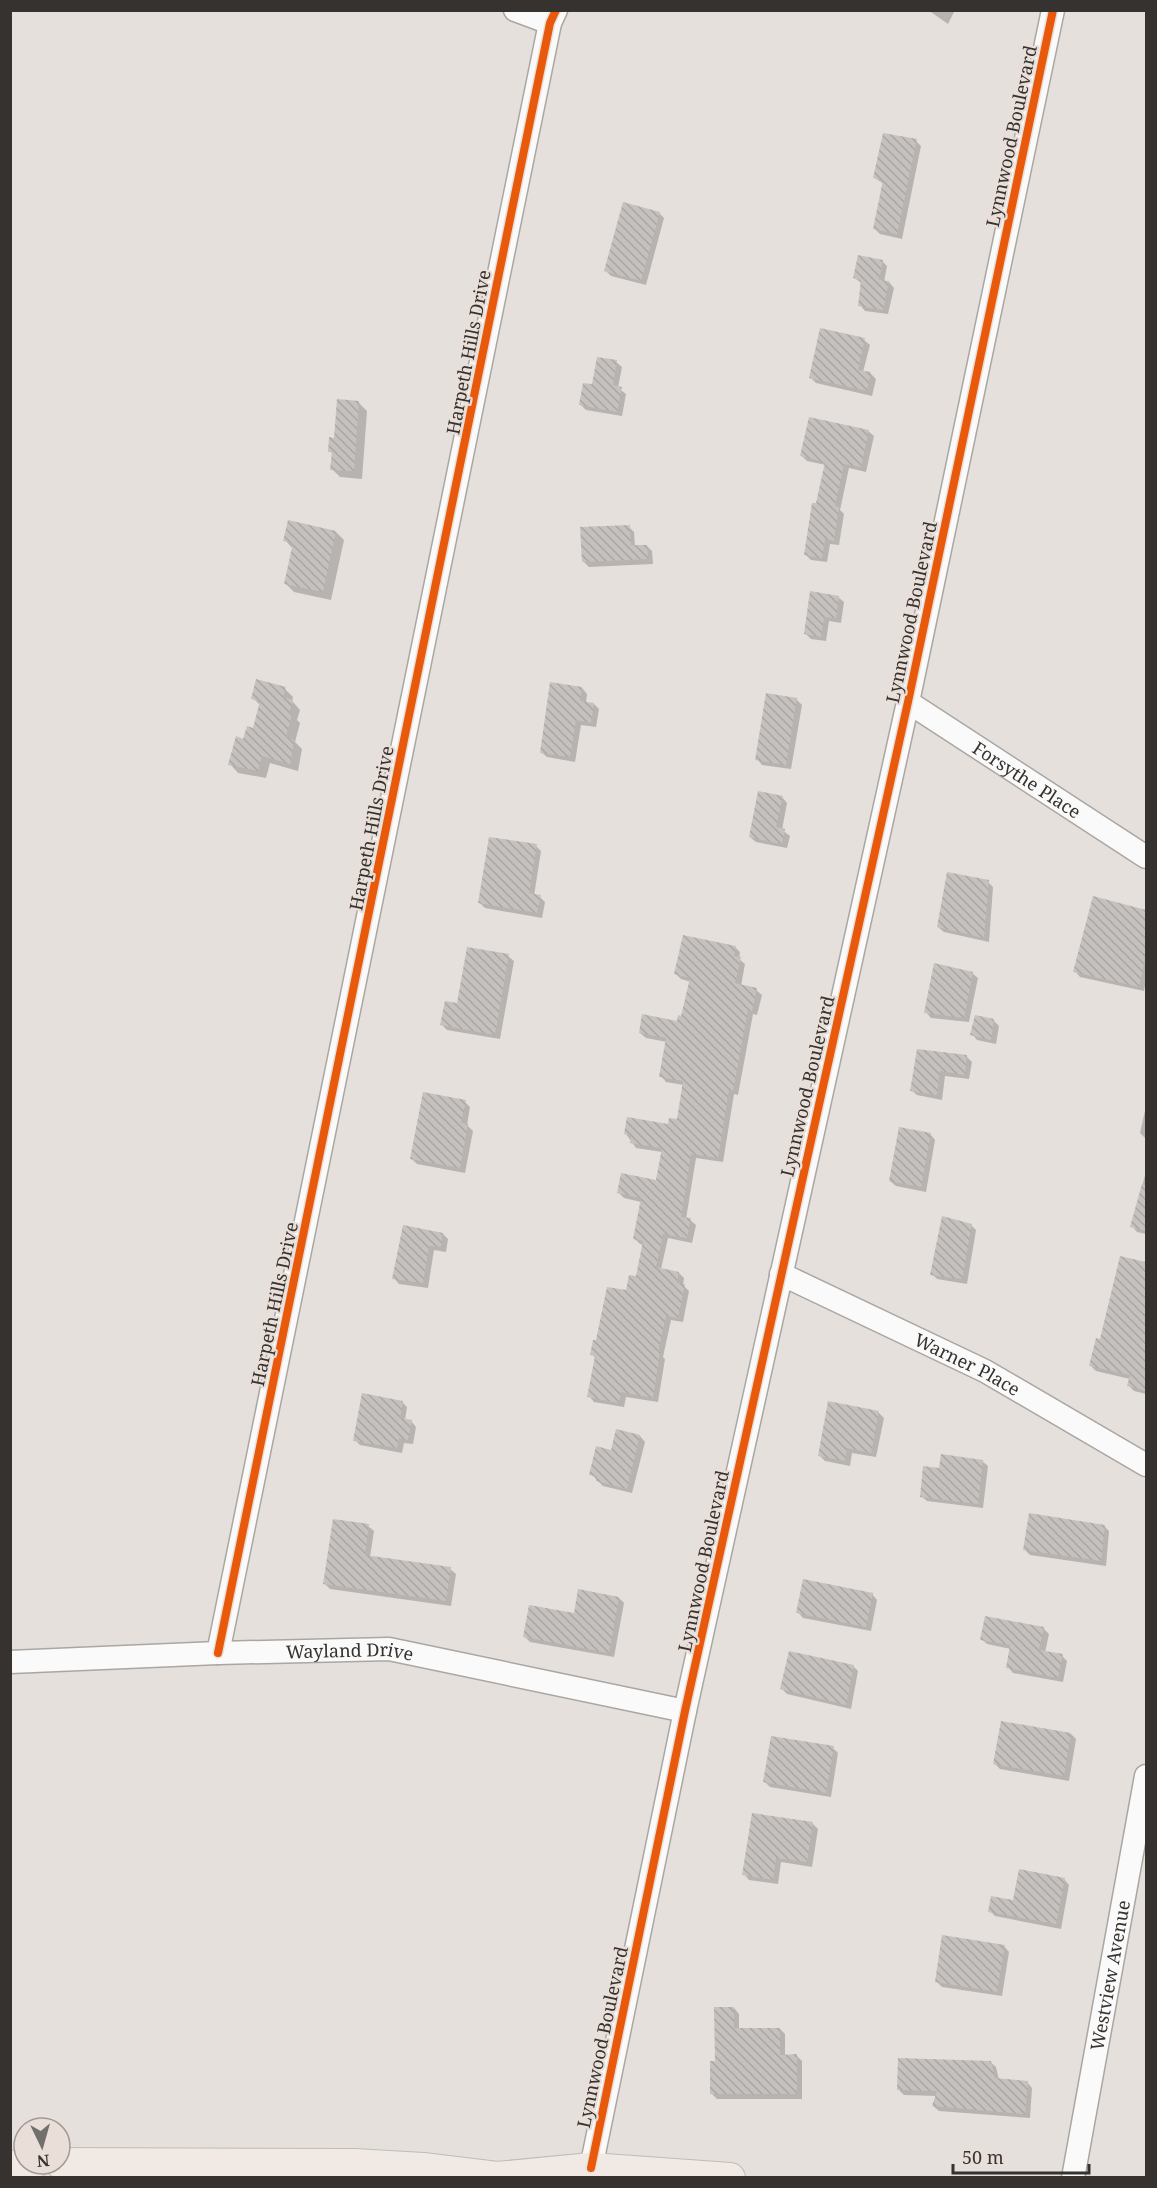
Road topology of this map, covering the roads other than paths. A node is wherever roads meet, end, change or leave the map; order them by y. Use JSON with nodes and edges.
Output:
{"nodes":[{"id":1,"x":515,"y":10,"type":"edge"},
{"id":2,"x":1053,"y":10,"type":"edge"},
{"id":3,"x":553,"y":17,"type":"edge"},
{"id":4,"x":908,"y":702,"type":"junction"},
{"id":5,"x":1146,"y":857,"type":"edge"},
{"id":6,"x":781,"y":1274,"type":"junction"},
{"id":7,"x":1146,"y":1465,"type":"edge"},
{"id":8,"x":218,"y":1653,"type":"junction"},
{"id":9,"x":10,"y":1662,"type":"edge"},
{"id":10,"x":685,"y":1711,"type":"junction"},
{"id":11,"x":1146,"y":1776,"type":"edge"},
{"id":12,"x":72,"y":2163,"type":"edge"},
{"id":13,"x":591,"y":2169,"type":"junction"},
{"id":14,"x":497,"y":2177,"type":"edge"},
{"id":15,"x":730,"y":2178,"type":"edge"},
{"id":16,"x":1074,"y":2178,"type":"edge"}],
"edges":[{"from":1,"to":3,"type":"street"},
{"from":2,"to":4,"type":"street","name":"Lynnwood Boulevard"},
{"from":3,"to":8,"type":"street","name":"Harpeth Hills Drive"},
{"from":4,"to":5,"type":"street","name":"Forsythe Place"},
{"from":4,"to":6,"type":"street","name":"Lynnwood Boulevard"},
{"from":6,"to":7,"type":"street","name":"Warner Place"},
{"from":6,"to":10,"type":"street","name":"Lynnwood Boulevard"},
{"from":8,"to":9,"type":"street","name":"Wayland Drive"},
{"from":8,"to":10,"type":"street","name":"Wayland Drive"},
{"from":10,"to":13,"type":"street","name":"Lynnwood Boulevard"},
{"from":11,"to":16,"type":"street","name":"Westview Avenue"},
{"from":12,"to":14,"type":"main road"},
{"from":13,"to":14,"type":"main road"},
{"from":13,"to":15,"type":"main road"}]}
